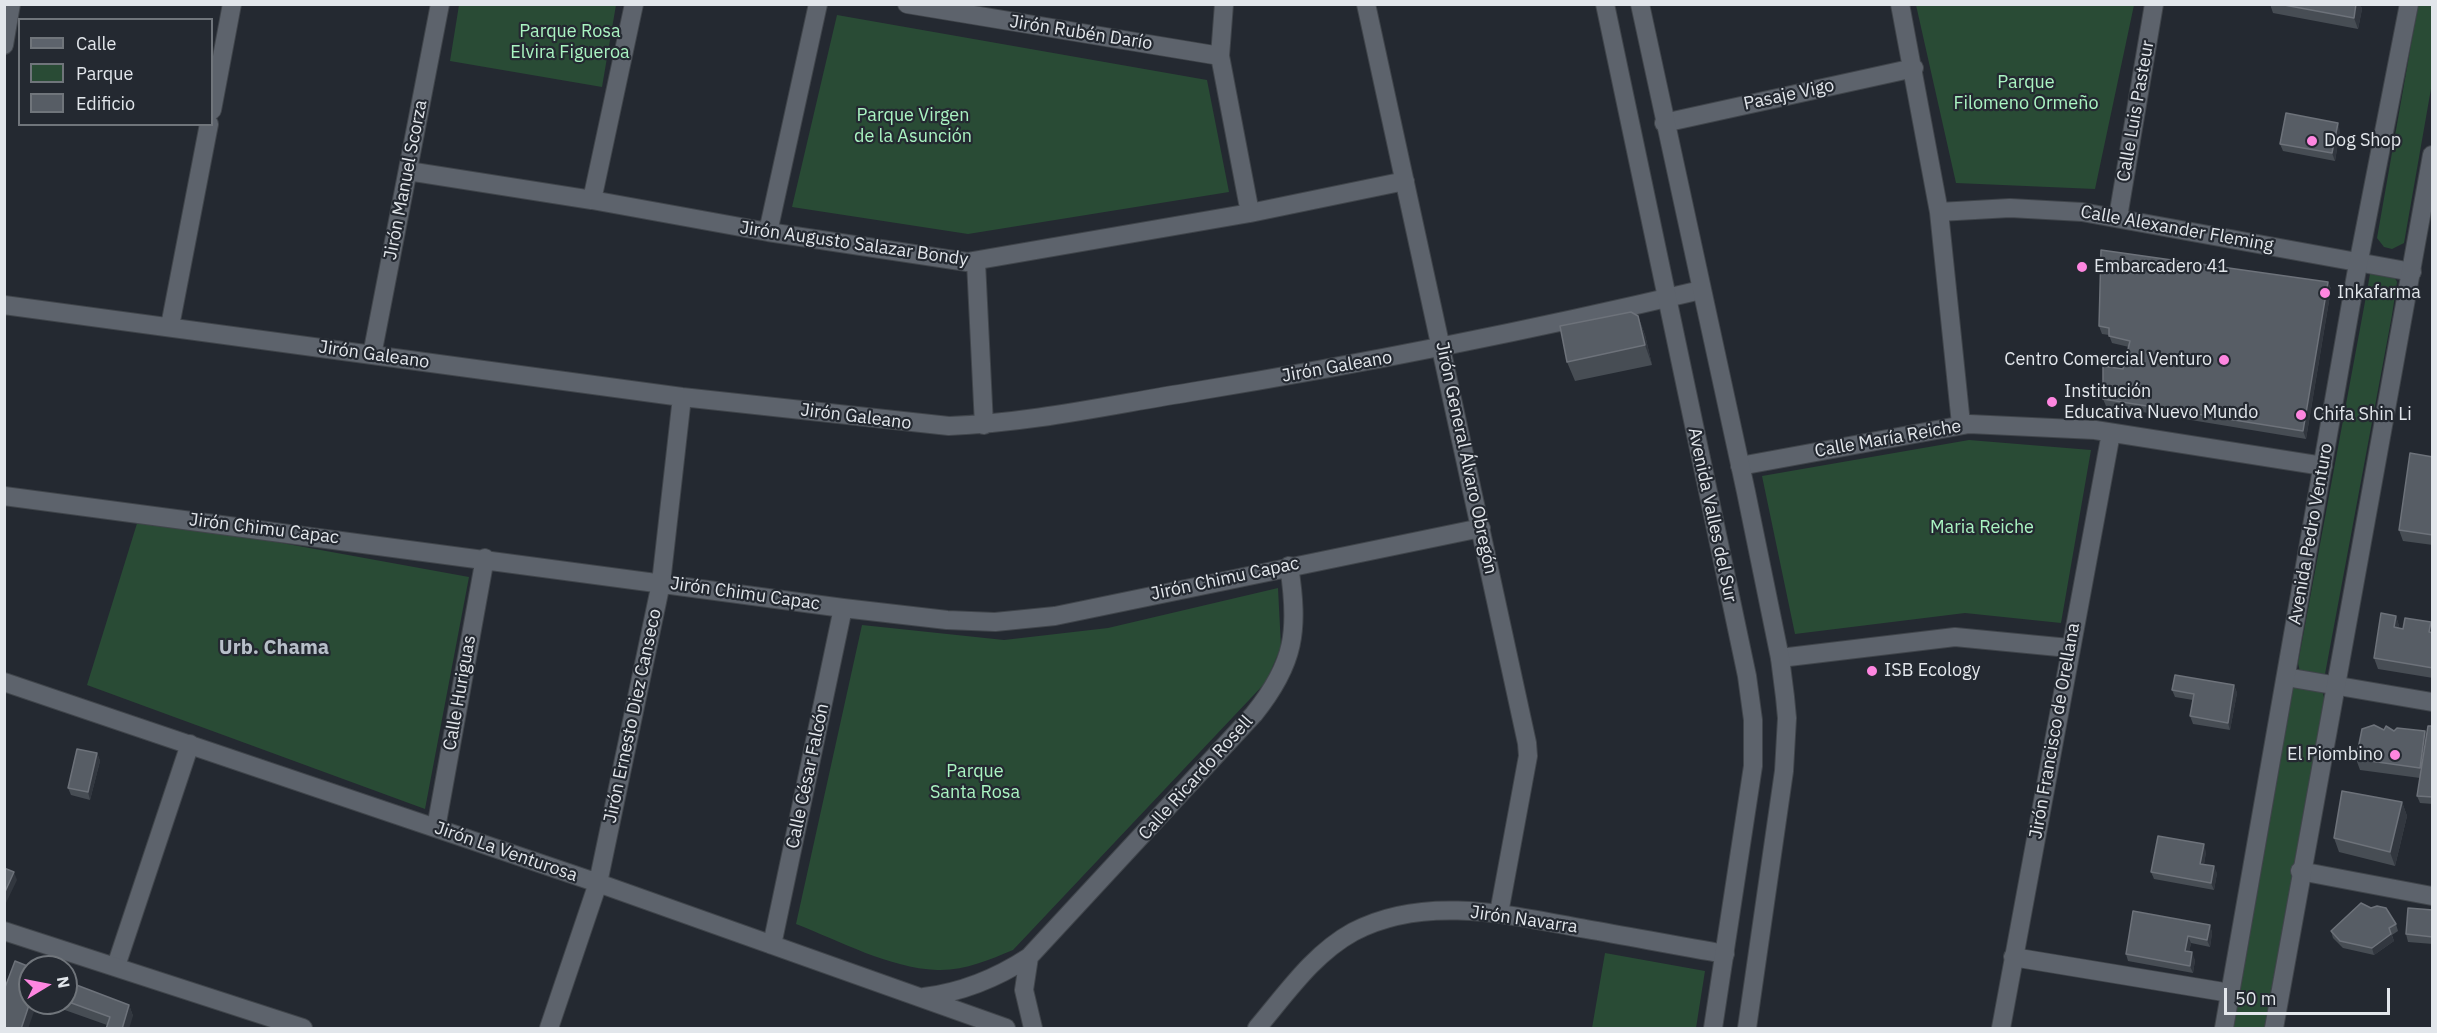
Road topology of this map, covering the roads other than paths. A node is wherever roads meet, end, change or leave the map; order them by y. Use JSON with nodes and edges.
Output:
{"nodes":[{"id":1,"x":11,"y":4,"type":"edge"},
{"id":2,"x":232,"y":4,"type":"edge"},
{"id":3,"x":440,"y":4,"type":"edge"},
{"id":4,"x":634,"y":4,"type":"edge"},
{"id":5,"x":818,"y":4,"type":"edge"},
{"id":6,"x":907,"y":4,"type":"edge"},
{"id":7,"x":1224,"y":4,"type":"edge"},
{"id":8,"x":1366,"y":4,"type":"edge"},
{"id":9,"x":1605,"y":4,"type":"edge"},
{"id":10,"x":1640,"y":4,"type":"edge"},
{"id":11,"x":1900,"y":4,"type":"edge"},
{"id":12,"x":2154,"y":4,"type":"edge"},
{"id":13,"x":2409,"y":4,"type":"edge"},
{"id":14,"x":4,"y":45,"type":"edge"},
{"id":15,"x":1220,"y":56,"type":"junction"},
{"id":16,"x":1914,"y":68,"type":"junction"},
{"id":17,"x":213,"y":105,"type":"edge"},
{"id":18,"x":1664,"y":123,"type":"junction"},
{"id":19,"x":209,"y":126,"type":"edge"},
{"id":20,"x":2433,"y":155,"type":"edge"},
{"id":21,"x":408,"y":171,"type":"junction"},
{"id":22,"x":1405,"y":181,"type":"junction"},
{"id":23,"x":592,"y":200,"type":"junction"},
{"id":24,"x":1939,"y":212,"type":"junction"},
{"id":25,"x":1250,"y":213,"type":"junction"},
{"id":26,"x":2118,"y":217,"type":"junction"},
{"id":27,"x":768,"y":232,"type":"junction"},
{"id":28,"x":2359,"y":261,"type":"junction"},
{"id":29,"x":976,"y":262,"type":"junction"},
{"id":30,"x":2412,"y":272,"type":"junction"},
{"id":31,"x":1701,"y":290,"type":"junction"},
{"id":32,"x":1665,"y":299,"type":"junction"},
{"id":33,"x":4,"y":305,"type":"edge"},
{"id":34,"x":170,"y":326,"type":"junction"},
{"id":35,"x":1442,"y":346,"type":"junction"},
{"id":36,"x":372,"y":355,"type":"junction"},
{"id":37,"x":682,"y":397,"type":"junction"},
{"id":38,"x":1961,"y":424,"type":"junction"},
{"id":39,"x":984,"y":425,"type":"junction"},
{"id":40,"x":2111,"y":433,"type":"junction"},
{"id":41,"x":1740,"y":466,"type":"junction"},
{"id":42,"x":2323,"y":466,"type":"junction"},
{"id":43,"x":4,"y":496,"type":"edge"},
{"id":44,"x":1481,"y":528,"type":"junction"},
{"id":45,"x":485,"y":558,"type":"junction"},
{"id":46,"x":1289,"y":566,"type":"junction"},
{"id":47,"x":661,"y":583,"type":"junction"},
{"id":48,"x":843,"y":608,"type":"junction"},
{"id":49,"x":2069,"y":648,"type":"junction"},
{"id":50,"x":1780,"y":658,"type":"junction"},
{"id":51,"x":2286,"y":677,"type":"junction"},
{"id":52,"x":4,"y":682,"type":"edge"},
{"id":53,"x":2336,"y":685,"type":"junction"},
{"id":54,"x":2433,"y":702,"type":"edge"},
{"id":55,"x":190,"y":744,"type":"junction"},
{"id":56,"x":436,"y":828,"type":"junction"},
{"id":57,"x":2300,"y":871,"type":"junction"},
{"id":58,"x":598,"y":883,"type":"junction"},
{"id":59,"x":2433,"y":896,"type":"edge"},
{"id":60,"x":1498,"y":913,"type":"junction"},
{"id":61,"x":4,"y":931,"type":"edge"},
{"id":62,"x":772,"y":945,"type":"junction"},
{"id":63,"x":1725,"y":954,"type":"junction"},
{"id":64,"x":1029,"y":957,"type":"junction"},
{"id":65,"x":2013,"y":957,"type":"junction"},
{"id":66,"x":116,"y":966,"type":"junction"},
{"id":67,"x":2230,"y":993,"type":"junction"},
{"id":68,"x":924,"y":997,"type":"junction"},
{"id":69,"x":303,"y":1029,"type":"edge"},
{"id":70,"x":549,"y":1029,"type":"edge"},
{"id":71,"x":1006,"y":1029,"type":"edge"},
{"id":72,"x":1033,"y":1029,"type":"edge"},
{"id":73,"x":1257,"y":1029,"type":"edge"},
{"id":74,"x":1713,"y":1029,"type":"edge"},
{"id":75,"x":1747,"y":1029,"type":"edge"},
{"id":76,"x":2001,"y":1029,"type":"edge"},
{"id":77,"x":2224,"y":1029,"type":"edge"},
{"id":78,"x":2274,"y":1029,"type":"edge"}],
"edges":[{"from":1,"to":14,"type":"street"},
{"from":2,"to":17,"type":"street"},
{"from":3,"to":21,"type":"street","name":"Jirón Manuel Scorza"},
{"from":4,"to":23,"type":"street"},
{"from":5,"to":27,"type":"street"},
{"from":6,"to":15,"type":"street","name":"Jirón Rubén Darío"},
{"from":7,"to":15,"type":"street"},
{"from":8,"to":22,"type":"street","name":"Jirón General Álvaro Obregón"},
{"from":9,"to":32,"type":"street","name":"Avenida Valles del Sur"},
{"from":10,"to":18,"type":"street","name":"Avenida Valles del Sur"},
{"from":11,"to":16,"type":"street"},
{"from":12,"to":26,"type":"street","name":"Calle Luis Pasteur"},
{"from":13,"to":28,"type":"street","name":"Avenida Pedro Venturo"},
{"from":15,"to":25,"type":"street"},
{"from":16,"to":18,"type":"street","name":"Pasaje Vigo"},
{"from":16,"to":24,"type":"street"},
{"from":18,"to":31,"type":"street","name":"Avenida Valles del Sur"},
{"from":19,"to":34,"type":"street"},
{"from":20,"to":30,"type":"street"},
{"from":21,"to":23,"type":"street","name":"Jirón Augusto Salazar Bondy"},
{"from":21,"to":36,"type":"street","name":"Jirón Manuel Scorza"},
{"from":22,"to":25,"type":"street","name":"Jirón Augusto Salazar Bondy"},
{"from":22,"to":35,"type":"street","name":"Jirón General Álvaro Obregón"},
{"from":23,"to":27,"type":"street","name":"Jirón Augusto Salazar Bondy"},
{"from":24,"to":26,"type":"street","name":"Calle Alexander Fleming"},
{"from":24,"to":38,"type":"street"},
{"from":25,"to":29,"type":"street","name":"Jirón Augusto Salazar Bondy"},
{"from":26,"to":28,"type":"street","name":"Calle Alexander Fleming"},
{"from":27,"to":29,"type":"street","name":"Jirón Augusto Salazar Bondy"},
{"from":28,"to":30,"type":"street","name":"Calle Alexander Fleming"},
{"from":28,"to":42,"type":"street","name":"Avenida Pedro Venturo"},
{"from":29,"to":39,"type":"street"},
{"from":30,"to":53,"type":"street"},
{"from":31,"to":32,"type":"street","name":"Jirón Galeano"},
{"from":31,"to":41,"type":"street","name":"Avenida Valles del Sur"},
{"from":32,"to":35,"type":"street","name":"Jirón Galeano"},
{"from":32,"to":63,"type":"street","name":"Avenida Valles del Sur"},
{"from":33,"to":34,"type":"street","name":"Jirón Galeano"},
{"from":34,"to":36,"type":"street","name":"Jirón Galeano"},
{"from":35,"to":39,"type":"street","name":"Jirón Galeano"},
{"from":35,"to":44,"type":"street","name":"Jirón General Álvaro Obregón"},
{"from":36,"to":37,"type":"street","name":"Jirón Galeano"},
{"from":37,"to":39,"type":"street","name":"Jirón Galeano"},
{"from":37,"to":47,"type":"street","name":"Jirón Ernesto Diez Canseco"},
{"from":38,"to":40,"type":"street","name":"Calle María Reiche"},
{"from":38,"to":41,"type":"street","name":"Calle María Reiche"},
{"from":40,"to":42,"type":"street","name":"Calle María Reiche"},
{"from":40,"to":49,"type":"street","name":"Jirón Francisco de Orellana"},
{"from":41,"to":50,"type":"street","name":"Avenida Valles del Sur"},
{"from":42,"to":51,"type":"street","name":"Avenida Pedro Venturo"},
{"from":43,"to":45,"type":"street","name":"Jirón Chimu Capac"},
{"from":44,"to":46,"type":"street","name":"Jirón Chimu Capac"},
{"from":44,"to":60,"type":"street","name":"Jirón General Álvaro Obregón"},
{"from":45,"to":47,"type":"street","name":"Jirón Chimu Capac"},
{"from":45,"to":56,"type":"street","name":"Calle Huriguas"},
{"from":46,"to":48,"type":"street","name":"Jirón Chimu Capac"},
{"from":46,"to":64,"type":"street","name":"Calle Ricardo Rosell"},
{"from":47,"to":48,"type":"street","name":"Jirón Chimu Capac"},
{"from":47,"to":58,"type":"street","name":"Jirón Ernesto Diez Canseco"},
{"from":48,"to":62,"type":"street","name":"Calle César Falcón"},
{"from":49,"to":50,"type":"street"},
{"from":49,"to":65,"type":"street","name":"Jirón Francisco de Orellana"},
{"from":50,"to":75,"type":"street","name":"Avenida Valles del Sur"},
{"from":51,"to":53,"type":"street"},
{"from":51,"to":67,"type":"street","name":"Avenida Pedro Venturo"},
{"from":52,"to":55,"type":"street","name":"Jirón La Venturosa"},
{"from":53,"to":54,"type":"street"},
{"from":53,"to":57,"type":"street"},
{"from":55,"to":56,"type":"street","name":"Jirón La Venturosa"},
{"from":55,"to":66,"type":"street"},
{"from":56,"to":58,"type":"street","name":"Jirón La Venturosa"},
{"from":57,"to":59,"type":"street"},
{"from":57,"to":78,"type":"street"},
{"from":58,"to":62,"type":"street","name":"Jirón La Venturosa"},
{"from":58,"to":70,"type":"street","name":"Jirón Ernesto Diez Canseco"},
{"from":60,"to":63,"type":"street","name":"Jirón Navarra"},
{"from":60,"to":73,"type":"street","name":"Jirón Navarra"},
{"from":61,"to":66,"type":"street"},
{"from":62,"to":68,"type":"street","name":"Jirón La Venturosa"},
{"from":63,"to":74,"type":"street","name":"Avenida Valles del Sur"},
{"from":64,"to":68,"type":"street","name":"Calle Ricardo Rosell"},
{"from":64,"to":72,"type":"street"},
{"from":65,"to":67,"type":"street"},
{"from":65,"to":76,"type":"street","name":"Jirón Francisco de Orellana"},
{"from":66,"to":69,"type":"street"},
{"from":67,"to":77,"type":"street","name":"Avenida Pedro Venturo"},
{"from":68,"to":71,"type":"street","name":"Jirón La Venturosa"}]}
